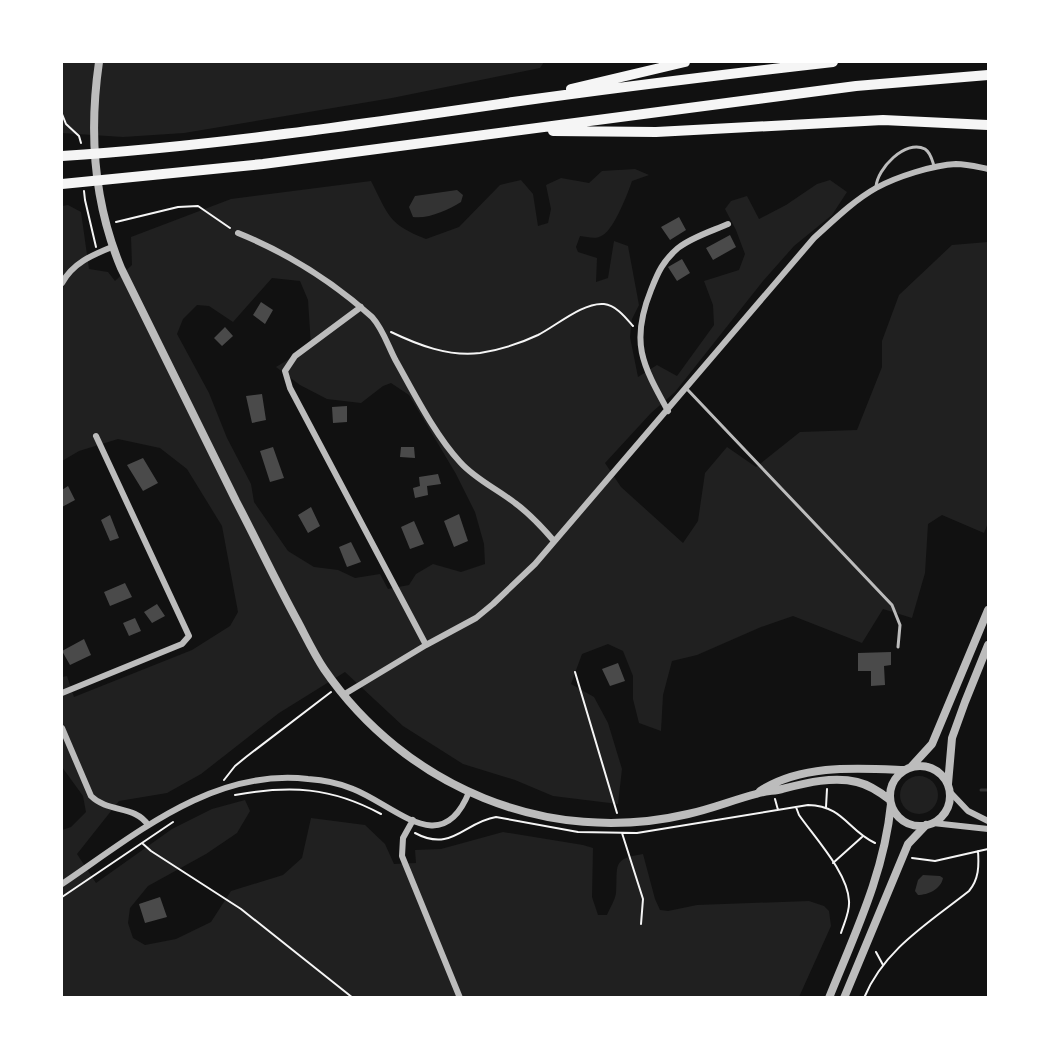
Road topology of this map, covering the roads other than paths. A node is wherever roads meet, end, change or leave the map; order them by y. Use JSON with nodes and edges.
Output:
{"nodes":[{"id":1,"x":99,"y":62,"type":"edge"},
{"id":2,"x":685,"y":62,"type":"edge"},
{"id":3,"x":834,"y":62,"type":"edge"},
{"id":4,"x":988,"y":75,"type":"edge"},
{"id":5,"x":513,"y":102,"type":"junction"},
{"id":6,"x":988,"y":125,"type":"edge"},
{"id":7,"x":514,"y":131,"type":"junction"},
{"id":8,"x":62,"y":156,"type":"edge"},
{"id":9,"x":934,"y":168,"type":"junction"},
{"id":10,"x":988,"y":169,"type":"edge"},
{"id":11,"x":62,"y":184,"type":"edge"},
{"id":12,"x":876,"y":188,"type":"junction"},
{"id":13,"x":728,"y":224,"type":"dead end"},
{"id":14,"x":238,"y":233,"type":"road end"},
{"id":15,"x":112,"y":247,"type":"junction"},
{"id":16,"x":62,"y":283,"type":"edge"},
{"id":17,"x":361,"y":307,"type":"junction"},
{"id":18,"x":687,"y":388,"type":"junction"},
{"id":19,"x":668,"y":411,"type":"junction"},
{"id":20,"x":96,"y":436,"type":"dead end"},
{"id":21,"x":554,"y":542,"type":"junction"},
{"id":22,"x":988,"y":610,"type":"edge"},
{"id":23,"x":426,"y":645,"type":"junction"},
{"id":24,"x":988,"y":645,"type":"edge"},
{"id":25,"x":898,"y":647,"type":"dead end"},
{"id":26,"x":62,"y":693,"type":"edge"},
{"id":27,"x":343,"y":695,"type":"junction"},
{"id":28,"x":62,"y":728,"type":"edge"},
{"id":29,"x":908,"y":769,"type":"junction"},
{"id":30,"x":949,"y":789,"type":"junction"},
{"id":31,"x":469,"y":792,"type":"junction"},
{"id":32,"x":757,"y":793,"type":"junction"},
{"id":33,"x":891,"y":802,"type":"junction"},
{"id":34,"x":413,"y":820,"type":"junction"},
{"id":35,"x":988,"y":821,"type":"edge"},
{"id":36,"x":929,"y":824,"type":"junction"},
{"id":37,"x":148,"y":825,"type":"junction"},
{"id":38,"x":988,"y":829,"type":"edge"},
{"id":39,"x":62,"y":884,"type":"edge"},
{"id":40,"x":460,"y":998,"type":"edge"},
{"id":41,"x":829,"y":998,"type":"edge"},
{"id":42,"x":844,"y":998,"type":"edge"}],
"edges":[{"from":1,"to":15,"type":"street"},
{"from":2,"to":5,"type":"highway"},
{"from":3,"to":5,"type":"highway"},
{"from":4,"to":7,"type":"highway"},
{"from":5,"to":8,"type":"highway"},
{"from":6,"to":7,"type":"highway"},
{"from":7,"to":11,"type":"highway"},
{"from":9,"to":10,"type":"street"},
{"from":9,"to":12,"type":"street"},
{"from":9,"to":12,"type":"lane"},
{"from":12,"to":18,"type":"street"},
{"from":13,"to":19,"type":"street"},
{"from":14,"to":17,"type":"street"},
{"from":15,"to":16,"type":"street"},
{"from":15,"to":27,"type":"street"},
{"from":17,"to":21,"type":"street"},
{"from":17,"to":23,"type":"street"},
{"from":18,"to":19,"type":"street"},
{"from":18,"to":25,"type":"lane"},
{"from":19,"to":21,"type":"street"},
{"from":20,"to":26,"type":"street"},
{"from":21,"to":23,"type":"street"},
{"from":22,"to":29,"type":"street"},
{"from":23,"to":27,"type":"street"},
{"from":24,"to":30,"type":"street"},
{"from":27,"to":31,"type":"street"},
{"from":28,"to":37,"type":"street"},
{"from":29,"to":30,"type":"street"},
{"from":29,"to":32,"type":"street"},
{"from":29,"to":33,"type":"street"},
{"from":30,"to":35,"type":"street"},
{"from":30,"to":36,"type":"street"},
{"from":31,"to":32,"type":"street"},
{"from":31,"to":34,"type":"street"},
{"from":32,"to":33,"type":"street"},
{"from":33,"to":36,"type":"street"},
{"from":33,"to":41,"type":"street"},
{"from":34,"to":37,"type":"street"},
{"from":34,"to":40,"type":"street"},
{"from":36,"to":38,"type":"street"},
{"from":36,"to":42,"type":"street"},
{"from":37,"to":39,"type":"street"}]}
